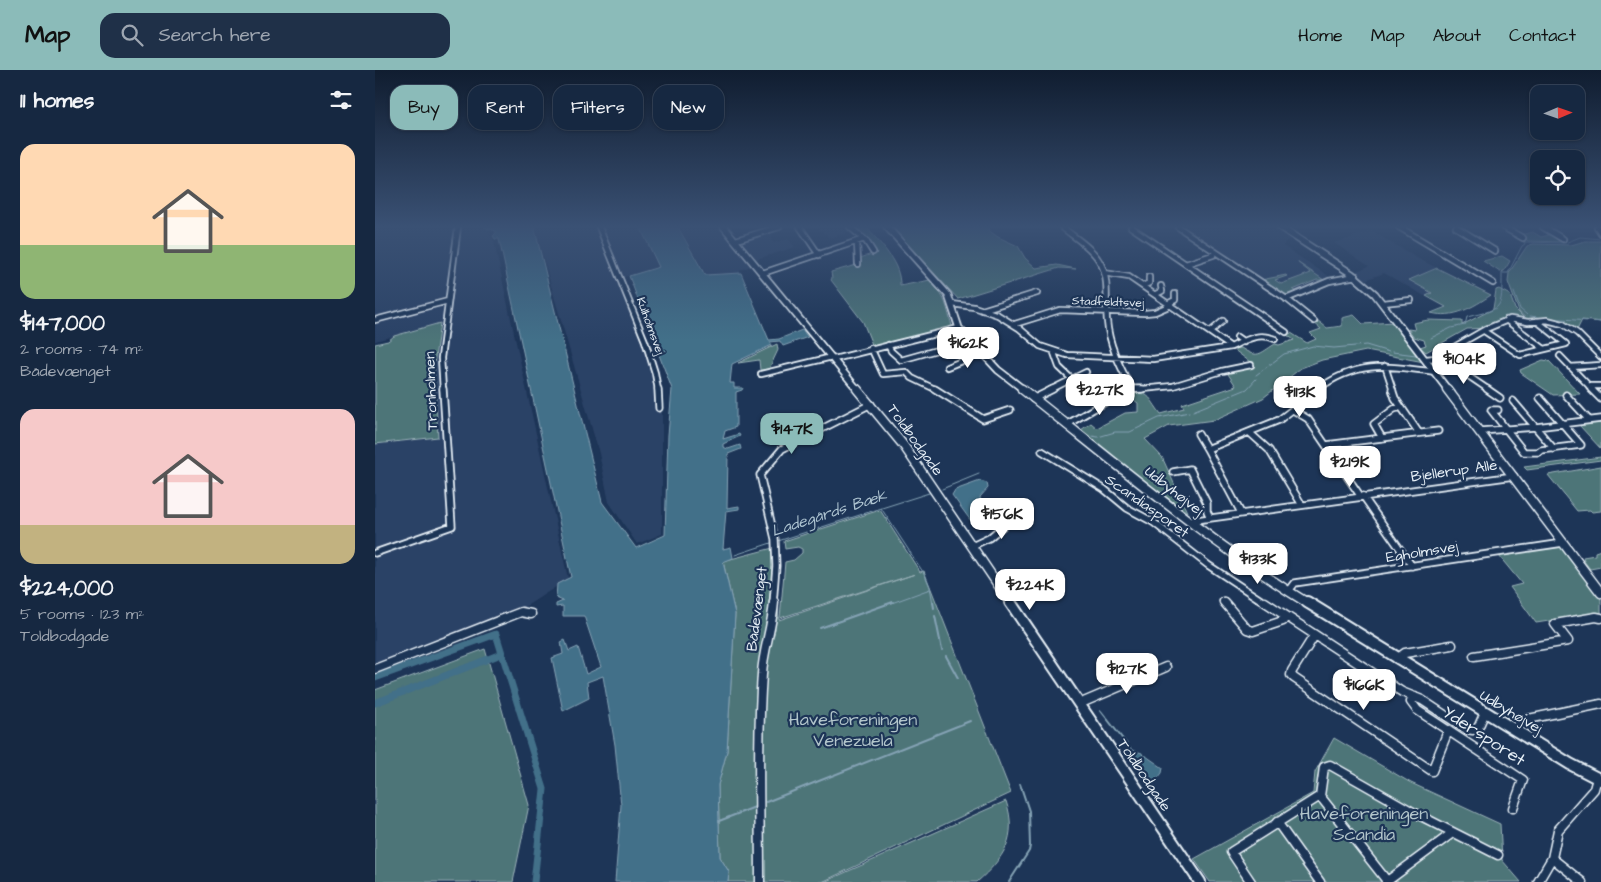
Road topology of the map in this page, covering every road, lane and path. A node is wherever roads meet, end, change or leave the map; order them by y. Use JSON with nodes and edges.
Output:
{"nodes":[{"id":1,"x":453,"y":265,"type":"edge"},
{"id":2,"x":617,"y":265,"type":"edge"},
{"id":3,"x":756,"y":265,"type":"edge"},
{"id":4,"x":788,"y":265,"type":"edge"},
{"id":5,"x":921,"y":265,"type":"edge"},
{"id":6,"x":1099,"y":265,"type":"edge"},
{"id":7,"x":1187,"y":265,"type":"edge"},
{"id":8,"x":1235,"y":265,"type":"edge"},
{"id":9,"x":1339,"y":265,"type":"edge"},
{"id":10,"x":1463,"y":265,"type":"edge"},
{"id":11,"x":763,"y":273,"type":"junction"},
{"id":12,"x":1104,"y":273,"type":"junction"},
{"id":13,"x":1356,"y":276,"type":"junction"},
{"id":14,"x":1149,"y":277,"type":"dead end"},
{"id":15,"x":1493,"y":283,"type":"dead end"},
{"id":16,"x":1143,"y":286,"type":"junction"},
{"id":17,"x":1161,"y":286,"type":"dead end"},
{"id":18,"x":1037,"y":293,"type":"dead end"},
{"id":19,"x":1156,"y":294,"type":"junction"},
{"id":20,"x":1175,"y":294,"type":"dead end"},
{"id":21,"x":1286,"y":299,"type":"junction"},
{"id":22,"x":1411,"y":300,"type":"dead end"},
{"id":23,"x":448,"y":301,"type":"junction"},
{"id":24,"x":1383,"y":303,"type":"junction"},
{"id":25,"x":952,"y":304,"type":"junction"},
{"id":26,"x":1170,"y":304,"type":"junction"},
{"id":27,"x":982,"y":310,"type":"junction"},
{"id":28,"x":1106,"y":312,"type":"junction"},
{"id":29,"x":375,"y":320,"type":"edge"},
{"id":30,"x":1314,"y":320,"type":"dead end"},
{"id":31,"x":1506,"y":320,"type":"junction"},
{"id":32,"x":1537,"y":321,"type":"junction"},
{"id":33,"x":1223,"y":322,"type":"dead end"},
{"id":34,"x":1015,"y":324,"type":"junction"},
{"id":35,"x":959,"y":328,"type":"junction"},
{"id":36,"x":1484,"y":331,"type":"junction"},
{"id":37,"x":1210,"y":332,"type":"junction"},
{"id":38,"x":1286,"y":332,"type":"dead end"},
{"id":39,"x":1237,"y":336,"type":"dead end"},
{"id":40,"x":1275,"y":339,"type":"dead end"},
{"id":41,"x":969,"y":340,"type":"junction"},
{"id":42,"x":1244,"y":342,"type":"junction"},
{"id":43,"x":888,"y":344,"type":"junction"},
{"id":44,"x":1231,"y":347,"type":"junction"},
{"id":45,"x":871,"y":348,"type":"junction"},
{"id":46,"x":1543,"y":348,"type":"junction"},
{"id":47,"x":981,"y":353,"type":"junction"},
{"id":48,"x":1054,"y":353,"type":"junction"},
{"id":49,"x":1439,"y":356,"type":"junction"},
{"id":50,"x":1559,"y":356,"type":"dead end"},
{"id":51,"x":1601,"y":356,"type":"edge"},
{"id":52,"x":833,"y":358,"type":"junction"},
{"id":53,"x":1116,"y":358,"type":"junction"},
{"id":54,"x":1426,"y":359,"type":"junction"},
{"id":55,"x":1251,"y":365,"type":"dead end"},
{"id":56,"x":1385,"y":366,"type":"junction"},
{"id":57,"x":1570,"y":366,"type":"junction"},
{"id":58,"x":1601,"y":366,"type":"edge"},
{"id":59,"x":947,"y":367,"type":"dead end"},
{"id":60,"x":1086,"y":372,"type":"dead end"},
{"id":61,"x":1435,"y":372,"type":"junction"},
{"id":62,"x":761,"y":374,"type":"dead end"},
{"id":63,"x":1071,"y":380,"type":"junction"},
{"id":64,"x":1589,"y":386,"type":"junction"},
{"id":65,"x":1601,"y":386,"type":"edge"},
{"id":66,"x":1124,"y":391,"type":"dead end"},
{"id":67,"x":1566,"y":395,"type":"dead end"},
{"id":68,"x":1500,"y":398,"type":"dead end"},
{"id":69,"x":1540,"y":398,"type":"dead end"},
{"id":70,"x":1601,"y":398,"type":"edge"},
{"id":71,"x":1033,"y":399,"type":"junction"},
{"id":72,"x":1513,"y":401,"type":"dead end"},
{"id":73,"x":871,"y":404,"type":"junction"},
{"id":74,"x":1101,"y":404,"type":"junction"},
{"id":75,"x":1401,"y":407,"type":"junction"},
{"id":76,"x":659,"y":408,"type":"dead end"},
{"id":77,"x":1010,"y":410,"type":"dead end"},
{"id":78,"x":1293,"y":410,"type":"junction"},
{"id":79,"x":1498,"y":410,"type":"dead end"},
{"id":80,"x":1601,"y":419,"type":"edge"},
{"id":81,"x":1589,"y":420,"type":"junction"},
{"id":82,"x":1067,"y":425,"type":"junction"},
{"id":83,"x":1563,"y":425,"type":"junction"},
{"id":84,"x":1535,"y":427,"type":"junction"},
{"id":85,"x":1506,"y":430,"type":"junction"},
{"id":86,"x":1438,"y":431,"type":"dead end"},
{"id":87,"x":1480,"y":431,"type":"junction"},
{"id":88,"x":1250,"y":433,"type":"junction"},
{"id":89,"x":1419,"y":433,"type":"junction"},
{"id":90,"x":1198,"y":434,"type":"dead end"},
{"id":91,"x":1382,"y":438,"type":"junction"},
{"id":92,"x":1326,"y":445,"type":"junction"},
{"id":93,"x":1207,"y":448,"type":"junction"},
{"id":94,"x":1554,"y":449,"type":"junction"},
{"id":95,"x":1042,"y":451,"type":"dead end"},
{"id":96,"x":1173,"y":472,"type":"dead end"},
{"id":97,"x":1515,"y":476,"type":"junction"},
{"id":98,"x":1362,"y":497,"type":"junction"},
{"id":99,"x":1302,"y":505,"type":"junction"},
{"id":100,"x":1018,"y":513,"type":"dead end"},
{"id":101,"x":1241,"y":513,"type":"junction"},
{"id":102,"x":1210,"y":518,"type":"junction"},
{"id":103,"x":1189,"y":520,"type":"junction"},
{"id":104,"x":1563,"y":543,"type":"junction"},
{"id":105,"x":972,"y":546,"type":"junction"},
{"id":106,"x":375,"y":553,"type":"edge"},
{"id":107,"x":1412,"y":566,"type":"junction"},
{"id":108,"x":1289,"y":591,"type":"junction"},
{"id":109,"x":1601,"y":592,"type":"edge"},
{"id":110,"x":1223,"y":601,"type":"dead end"},
{"id":111,"x":531,"y":614,"type":"dead end"},
{"id":112,"x":1285,"y":616,"type":"junction"},
{"id":113,"x":1601,"y":618,"type":"edge"},
{"id":114,"x":1314,"y":636,"type":"junction"},
{"id":115,"x":1452,"y":645,"type":"dead end"},
{"id":116,"x":1474,"y":656,"type":"dead end"},
{"id":117,"x":1397,"y":659,"type":"junction"},
{"id":118,"x":1166,"y":667,"type":"dead end"},
{"id":119,"x":375,"y":669,"type":"edge"},
{"id":120,"x":1415,"y":697,"type":"junction"},
{"id":121,"x":1079,"y":704,"type":"junction"},
{"id":122,"x":1601,"y":704,"type":"edge"},
{"id":123,"x":1485,"y":712,"type":"junction"},
{"id":124,"x":1518,"y":721,"type":"dead end"},
{"id":125,"x":1449,"y":731,"type":"junction"},
{"id":126,"x":1599,"y":779,"type":"edge"},
{"id":127,"x":1320,"y":796,"type":"junction"},
{"id":128,"x":1513,"y":808,"type":"dead end"},
{"id":129,"x":1277,"y":822,"type":"junction"},
{"id":130,"x":1451,"y":834,"type":"junction"},
{"id":131,"x":1498,"y":855,"type":"dead end"},
{"id":132,"x":1553,"y":858,"type":"junction"},
{"id":133,"x":761,"y":882,"type":"edge"},
{"id":134,"x":1200,"y":882,"type":"edge"},
{"id":135,"x":1251,"y":882,"type":"edge"},
{"id":136,"x":1320,"y":882,"type":"edge"},
{"id":137,"x":1387,"y":882,"type":"edge"},
{"id":138,"x":1538,"y":882,"type":"edge"},
{"id":139,"x":1582,"y":882,"type":"edge"}],
"edges":[{"from":1,"to":23,"type":"street","name":"Tronholmen"},
{"from":2,"to":76,"type":"street","name":"Kulholmsvej"},
{"from":3,"to":11,"type":"street","name":"Toldbodgade"},
{"from":4,"to":11,"type":"street"},
{"from":5,"to":25,"type":"street","name":"Udbyhøjvej"},
{"from":6,"to":12,"type":"street"},
{"from":7,"to":38,"type":"street"},
{"from":8,"to":21,"type":"street"},
{"from":9,"to":13,"type":"street"},
{"from":10,"to":15,"type":"street"},
{"from":11,"to":52,"type":"street","name":"Toldbodgade"},
{"from":12,"to":16,"type":"street"},
{"from":12,"to":28,"type":"street"},
{"from":13,"to":21,"type":"street"},
{"from":13,"to":24,"type":"street"},
{"from":14,"to":16,"type":"street"},
{"from":16,"to":19,"type":"street"},
{"from":17,"to":19,"type":"street"},
{"from":18,"to":27,"type":"street"},
{"from":19,"to":26,"type":"street"},
{"from":20,"to":26,"type":"street"},
{"from":21,"to":30,"type":"street"},
{"from":22,"to":24,"type":"street"},
{"from":23,"to":29,"type":"street"},
{"from":23,"to":106,"type":"street","name":"Tronholmen"},
{"from":24,"to":54,"type":"street"},
{"from":25,"to":27,"type":"street"},
{"from":25,"to":35,"type":"street","name":"Udbyhøjvej"},
{"from":26,"to":28,"type":"street","name":"Stadfeldtsvej"},
{"from":26,"to":37,"type":"street"},
{"from":27,"to":34,"type":"street"},
{"from":28,"to":34,"type":"street","name":"Stadfeldtsvej"},
{"from":28,"to":53,"type":"street"},
{"from":31,"to":32,"type":"street"},
{"from":31,"to":36,"type":"street"},
{"from":31,"to":46,"type":"street"},
{"from":32,"to":46,"type":"street"},
{"from":32,"to":51,"type":"street"},
{"from":33,"to":37,"type":"street"},
{"from":34,"to":48,"type":"street"},
{"from":35,"to":41,"type":"street","name":"Udbyhøjvej"},
{"from":35,"to":43,"type":"street"},
{"from":36,"to":46,"type":"street"},
{"from":36,"to":49,"type":"street"},
{"from":37,"to":44,"type":"street"},
{"from":39,"to":42,"type":"street"},
{"from":40,"to":42,"type":"street"},
{"from":41,"to":43,"type":"street"},
{"from":41,"to":47,"type":"street","name":"Udbyhøjvej"},
{"from":42,"to":44,"type":"street"},
{"from":43,"to":45,"type":"street"},
{"from":44,"to":53,"type":"street"},
{"from":45,"to":52,"type":"street"},
{"from":45,"to":77,"type":"street"},
{"from":47,"to":59,"type":"street"},
{"from":47,"to":71,"type":"street","name":"Udbyhøjvej"},
{"from":48,"to":53,"type":"street"},
{"from":48,"to":63,"type":"street"},
{"from":49,"to":54,"type":"street"},
{"from":49,"to":68,"type":"street"},
{"from":50,"to":57,"type":"street"},
{"from":52,"to":62,"type":"street"},
{"from":52,"to":73,"type":"street","name":"Toldbodgade"},
{"from":53,"to":55,"type":"street"},
{"from":54,"to":61,"type":"street"},
{"from":56,"to":61,"type":"street"},
{"from":56,"to":75,"type":"street"},
{"from":56,"to":78,"type":"street"},
{"from":57,"to":58,"type":"street"},
{"from":57,"to":64,"type":"street"},
{"from":60,"to":63,"type":"street"},
{"from":61,"to":87,"type":"street"},
{"from":63,"to":71,"type":"street"},
{"from":63,"to":74,"type":"street"},
{"from":64,"to":65,"type":"street"},
{"from":64,"to":70,"type":"street"},
{"from":66,"to":74,"type":"street"},
{"from":67,"to":81,"type":"street"},
{"from":69,"to":83,"type":"street"},
{"from":71,"to":82,"type":"street","name":"Udbyhøjvej"},
{"from":72,"to":84,"type":"street"},
{"from":73,"to":105,"type":"street","name":"Toldbodgade"},
{"from":73,"to":133,"type":"street","name":"Bådevænget"},
{"from":74,"to":82,"type":"street"},
{"from":75,"to":89,"type":"street"},
{"from":75,"to":91,"type":"street"},
{"from":78,"to":88,"type":"street"},
{"from":78,"to":92,"type":"street"},
{"from":79,"to":85,"type":"street"},
{"from":80,"to":81,"type":"street"},
{"from":81,"to":83,"type":"street"},
{"from":82,"to":103,"type":"street","name":"Udbyhøjvej"},
{"from":83,"to":84,"type":"street"},
{"from":83,"to":94,"type":"street"},
{"from":84,"to":85,"type":"street"},
{"from":84,"to":94,"type":"street"},
{"from":85,"to":87,"type":"street"},
{"from":85,"to":94,"type":"street"},
{"from":86,"to":89,"type":"street"},
{"from":87,"to":97,"type":"street"},
{"from":88,"to":93,"type":"street"},
{"from":88,"to":99,"type":"street"},
{"from":89,"to":91,"type":"street"},
{"from":90,"to":93,"type":"street"},
{"from":91,"to":92,"type":"street"},
{"from":92,"to":98,"type":"street"},
{"from":93,"to":101,"type":"street"},
{"from":95,"to":112,"type":"street","name":"Scandiasporet"},
{"from":96,"to":102,"type":"street"},
{"from":97,"to":98,"type":"street","name":"Bjellerup Alle"},
{"from":97,"to":104,"type":"street"},
{"from":98,"to":99,"type":"street","name":"Bjellerup Alle"},
{"from":98,"to":107,"type":"street"},
{"from":99,"to":101,"type":"street","name":"Bjellerup Alle"},
{"from":100,"to":105,"type":"street"},
{"from":101,"to":102,"type":"street","name":"Bjellerup Alle"},
{"from":102,"to":103,"type":"street","name":"Bjellerup Alle"},
{"from":103,"to":108,"type":"street","name":"Udbyhøjvej"},
{"from":104,"to":107,"type":"street","name":"Egholmsvej"},
{"from":104,"to":109,"type":"street"},
{"from":105,"to":121,"type":"street","name":"Toldbodgade"},
{"from":107,"to":108,"type":"street","name":"Egholmsvej"},
{"from":108,"to":117,"type":"street","name":"Udbyhøjvej"},
{"from":110,"to":112,"type":"street"},
{"from":111,"to":119,"type":"street"},
{"from":112,"to":114,"type":"street","name":"Scandiasporet"},
{"from":113,"to":116,"type":"street"},
{"from":114,"to":120,"type":"street","name":"Scandiasporet"},
{"from":114,"to":125,"type":"street"},
{"from":115,"to":117,"type":"street"},
{"from":117,"to":123,"type":"street","name":"Udbyhøjvej"},
{"from":118,"to":121,"type":"street"},
{"from":120,"to":123,"type":"street","name":"Scandiasporet"},
{"from":120,"to":125,"type":"street","name":"Ydersporet"},
{"from":121,"to":134,"type":"street","name":"Toldbodgade"},
{"from":122,"to":124,"type":"street"},
{"from":123,"to":126,"type":"street","name":"Udbyhøjvej"},
{"from":125,"to":128,"type":"street","name":"Ydersporet"},
{"from":126,"to":132,"type":"street"},
{"from":127,"to":129,"type":"street"},
{"from":127,"to":130,"type":"street"},
{"from":127,"to":137,"type":"street"},
{"from":129,"to":135,"type":"street"},
{"from":129,"to":136,"type":"street"},
{"from":130,"to":131,"type":"street"},
{"from":130,"to":137,"type":"street"},
{"from":132,"to":138,"type":"street"},
{"from":132,"to":139,"type":"street"}]}
